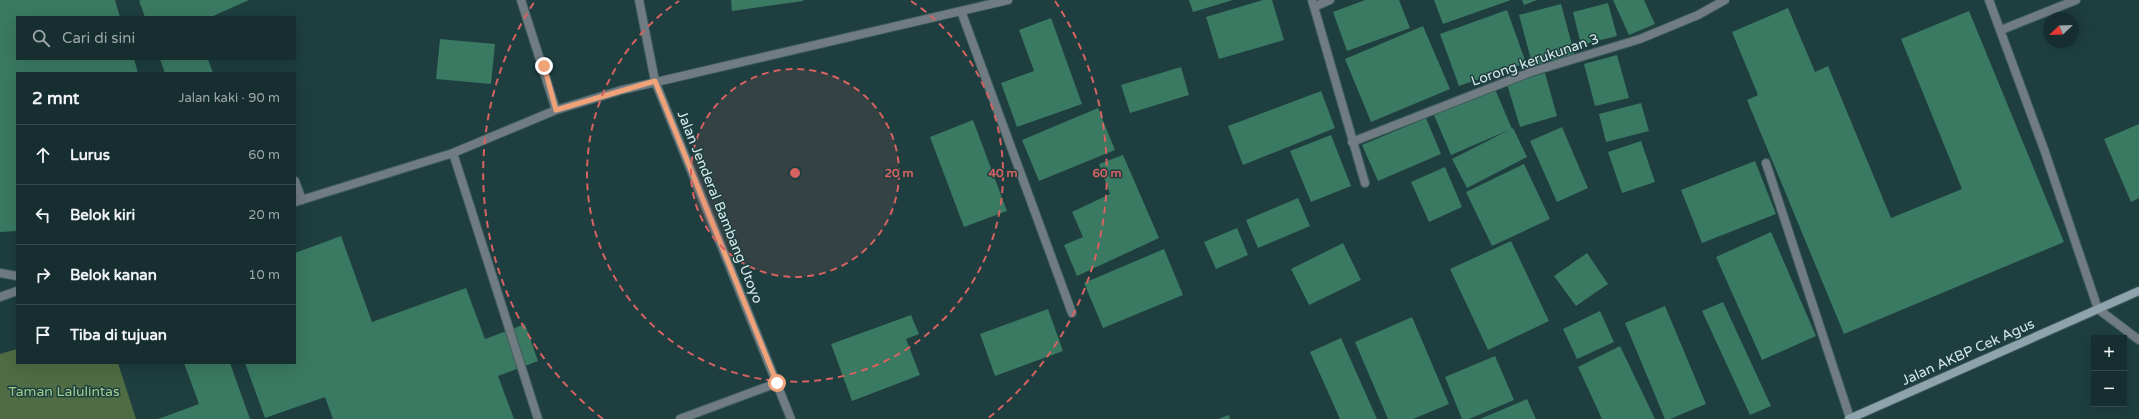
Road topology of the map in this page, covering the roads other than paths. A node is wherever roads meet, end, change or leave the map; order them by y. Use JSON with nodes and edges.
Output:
{"nodes":[{"id":1,"x":521,"y":0,"type":"edge"},
{"id":2,"x":639,"y":0,"type":"edge"},
{"id":3,"x":1008,"y":0,"type":"edge"},
{"id":4,"x":1330,"y":0,"type":"edge"},
{"id":5,"x":1725,"y":0,"type":"edge"},
{"id":6,"x":1990,"y":0,"type":"edge"},
{"id":7,"x":2076,"y":0,"type":"edge"},
{"id":8,"x":1313,"y":4,"type":"edge"},
{"id":9,"x":961,"y":11,"type":"junction"},
{"id":10,"x":2000,"y":30,"type":"junction"},
{"id":11,"x":655,"y":81,"type":"junction"},
{"id":12,"x":556,"y":110,"type":"junction"},
{"id":13,"x":1352,"y":142,"type":"junction"},
{"id":14,"x":453,"y":153,"type":"junction"},
{"id":15,"x":1766,"y":163,"type":"dead end"},
{"id":16,"x":1365,"y":184,"type":"dead end"},
{"id":17,"x":296,"y":187,"type":"edge"},
{"id":18,"x":298,"y":201,"type":"edge"},
{"id":19,"x":0,"y":273,"type":"edge"},
{"id":20,"x":16,"y":276,"type":"edge"},
{"id":21,"x":16,"y":291,"type":"edge"},
{"id":22,"x":2139,"y":291,"type":"edge"},
{"id":23,"x":0,"y":297,"type":"edge"},
{"id":24,"x":2098,"y":309,"type":"junction"},
{"id":25,"x":1072,"y":313,"type":"dead end"},
{"id":26,"x":2139,"y":340,"type":"edge"},
{"id":27,"x":777,"y":383,"type":"junction"},
{"id":28,"x":538,"y":419,"type":"edge"},
{"id":29,"x":680,"y":419,"type":"edge"},
{"id":30,"x":791,"y":419,"type":"edge"},
{"id":31,"x":1850,"y":419,"type":"edge"}],
"edges":[{"from":1,"to":12,"type":"street"},
{"from":2,"to":11,"type":"street","name":"Jalan Jenderal Bambang Utoyo"},
{"from":3,"to":9,"type":"street"},
{"from":4,"to":8,"type":"street"},
{"from":5,"to":13,"type":"street","name":"Lorong kerukunan 3"},
{"from":6,"to":10,"type":"street"},
{"from":7,"to":10,"type":"street"},
{"from":8,"to":13,"type":"street"},
{"from":9,"to":11,"type":"street"},
{"from":9,"to":25,"type":"street"},
{"from":10,"to":24,"type":"street"},
{"from":11,"to":12,"type":"street"},
{"from":11,"to":27,"type":"street","name":"Jalan Jenderal Bambang Utoyo"},
{"from":12,"to":14,"type":"street"},
{"from":13,"to":16,"type":"street"},
{"from":14,"to":18,"type":"street"},
{"from":14,"to":28,"type":"street"},
{"from":15,"to":31,"type":"street"},
{"from":17,"to":18,"type":"street"},
{"from":19,"to":20,"type":"street"},
{"from":21,"to":23,"type":"street"},
{"from":22,"to":24,"type":"main road","name":"Jalan AKBP Cek Agus"},
{"from":24,"to":26,"type":"street"},
{"from":24,"to":31,"type":"main road","name":"Jalan AKBP Cek Agus"},
{"from":27,"to":29,"type":"street"},
{"from":27,"to":30,"type":"street","name":"Jalan Jenderal Bambang Utoyo"}]}
